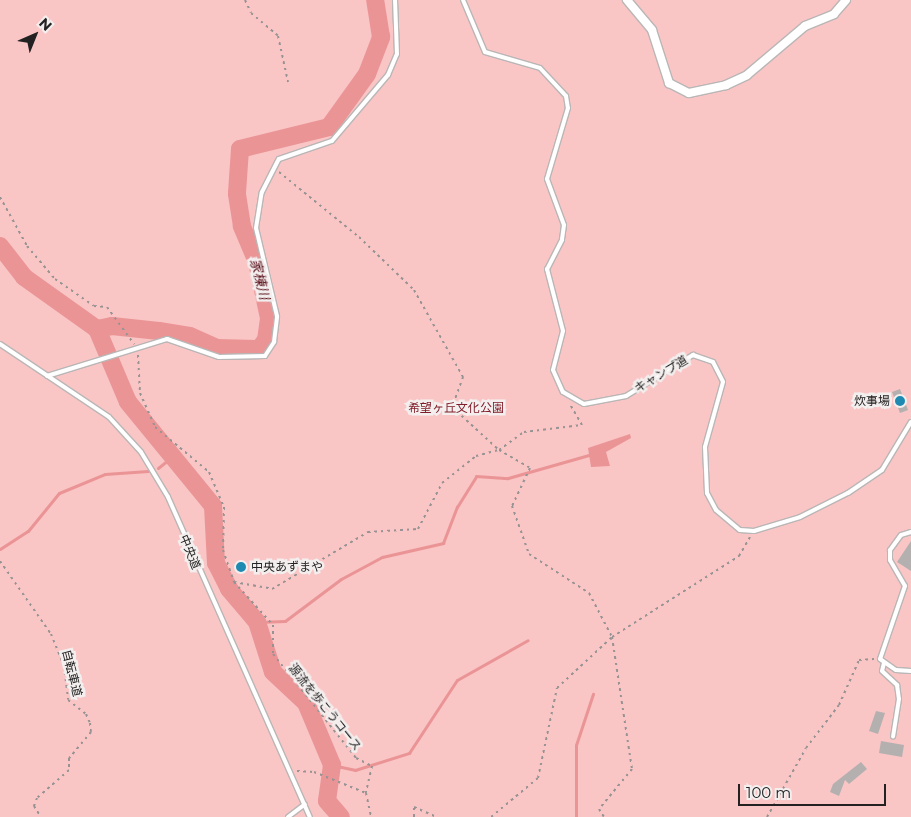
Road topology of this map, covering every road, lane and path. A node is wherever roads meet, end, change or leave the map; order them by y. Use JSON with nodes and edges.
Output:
{"nodes":[{"id":1,"x":245,"y":0,"type":"edge"},
{"id":2,"x":395,"y":0,"type":"edge"},
{"id":3,"x":463,"y":0,"type":"edge"},
{"id":4,"x":628,"y":0,"type":"edge"},
{"id":5,"x":846,"y":0,"type":"edge"},
{"id":6,"x":288,"y":82,"type":"dead end"},
{"id":7,"x":274,"y":168,"type":"junction"},
{"id":8,"x":0,"y":197,"type":"edge"},
{"id":9,"x":0,"y":344,"type":"edge"},
{"id":10,"x":137,"y":348,"type":"junction"},
{"id":11,"x":47,"y":376,"type":"junction"},
{"id":12,"x":572,"y":399,"type":"junction"},
{"id":13,"x":911,"y":422,"type":"edge"},
{"id":14,"x":499,"y":450,"type":"junction"},
{"id":15,"x":754,"y":531,"type":"junction"},
{"id":16,"x":911,"y":532,"type":"edge"},
{"id":17,"x":0,"y":561,"type":"edge"},
{"id":18,"x":234,"y":582,"type":"junction"},
{"id":19,"x":612,"y":637,"type":"junction"},
{"id":20,"x":880,"y":659,"type":"junction"},
{"id":21,"x":884,"y":663,"type":"junction"},
{"id":22,"x":911,"y":671,"type":"edge"},
{"id":23,"x":893,"y":738,"type":"dead end"},
{"id":24,"x":290,"y":770,"type":"junction"},
{"id":25,"x":366,"y":793,"type":"junction"},
{"id":26,"x":305,"y":804,"type":"junction"},
{"id":27,"x":41,"y":817,"type":"edge"},
{"id":28,"x":288,"y":817,"type":"edge"},
{"id":29,"x":310,"y":817,"type":"edge"},
{"id":30,"x":371,"y":817,"type":"edge"},
{"id":31,"x":414,"y":817,"type":"edge"},
{"id":32,"x":436,"y":817,"type":"edge"},
{"id":33,"x":491,"y":817,"type":"edge"},
{"id":34,"x":604,"y":817,"type":"edge"},
{"id":35,"x":767,"y":817,"type":"edge"}],
"edges":[{"from":1,"to":6,"type":"path"},
{"from":2,"to":7,"type":"lane"},
{"from":3,"to":12,"type":"lane"},
{"from":4,"to":5,"type":"street"},
{"from":7,"to":10,"type":"lane"},
{"from":7,"to":14,"type":"path"},
{"from":8,"to":10,"type":"path"},
{"from":9,"to":11,"type":"lane","name":"中央道"},
{"from":10,"to":11,"type":"lane"},
{"from":10,"to":18,"type":"path","name":"源流を歩こうコース"},
{"from":11,"to":24,"type":"lane","name":"中央道"},
{"from":12,"to":14,"type":"path"},
{"from":12,"to":15,"type":"lane","name":"キャンプ道"},
{"from":13,"to":15,"type":"lane"},
{"from":14,"to":18,"type":"path"},
{"from":14,"to":19,"type":"path"},
{"from":15,"to":19,"type":"path"},
{"from":16,"to":20,"type":"lane"},
{"from":17,"to":27,"type":"path","name":"自転車道"},
{"from":18,"to":25,"type":"path","name":"源流を歩こうコース"},
{"from":19,"to":33,"type":"path"},
{"from":19,"to":34,"type":"path"},
{"from":20,"to":21,"type":"lane"},
{"from":20,"to":35,"type":"path"},
{"from":21,"to":22,"type":"lane"},
{"from":21,"to":23,"type":"lane"},
{"from":24,"to":25,"type":"path"},
{"from":24,"to":26,"type":"lane","name":"中央道"},
{"from":25,"to":30,"type":"path","name":"源流を歩こうコース"},
{"from":26,"to":28,"type":"lane"},
{"from":26,"to":29,"type":"lane","name":"中央道"},
{"from":31,"to":32,"type":"path"}]}
